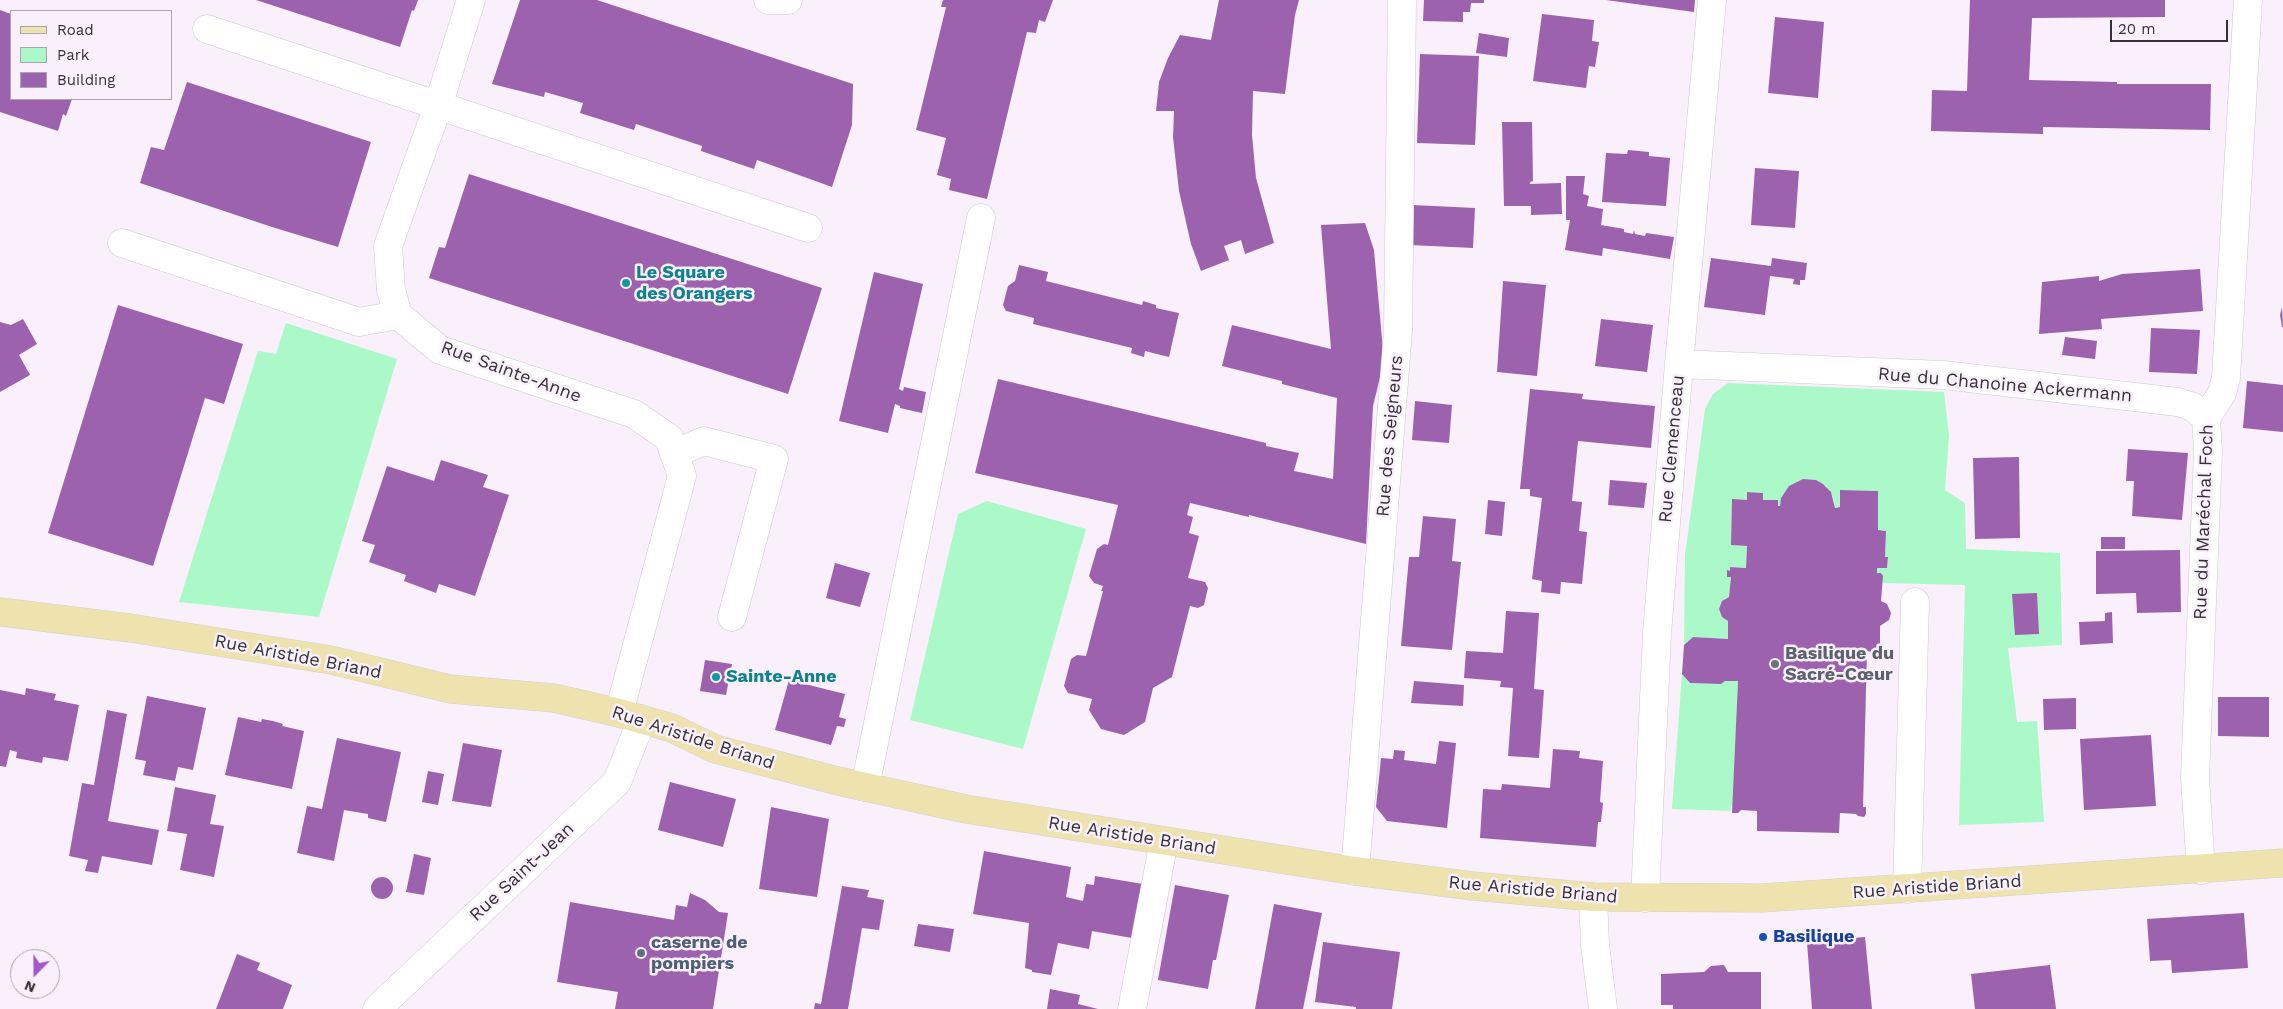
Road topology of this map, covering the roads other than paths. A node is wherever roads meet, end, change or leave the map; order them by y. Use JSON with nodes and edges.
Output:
{"nodes":[{"id":1,"x":471,"y":0,"type":"edge"},
{"id":2,"x":768,"y":0,"type":"edge"},
{"id":3,"x":788,"y":0,"type":"edge"},
{"id":4,"x":1402,"y":0,"type":"edge"},
{"id":5,"x":1712,"y":0,"type":"edge"},
{"id":6,"x":2248,"y":0,"type":"edge"},
{"id":7,"x":207,"y":29,"type":"dead end"},
{"id":8,"x":438,"y":106,"type":"junction"},
{"id":9,"x":981,"y":218,"type":"dead end"},
{"id":10,"x":808,"y":228,"type":"dead end"},
{"id":11,"x":122,"y":243,"type":"dead end"},
{"id":12,"x":398,"y":314,"type":"junction"},
{"id":13,"x":1679,"y":364,"type":"junction"},
{"id":14,"x":2206,"y":418,"type":"junction"},
{"id":15,"x":674,"y":454,"type":"junction"},
{"id":16,"x":1914,"y":602,"type":"dead end"},
{"id":17,"x":0,"y":612,"type":"edge"},
{"id":18,"x":732,"y":616,"type":"dead end"},
{"id":19,"x":630,"y":716,"type":"junction"},
{"id":20,"x":865,"y":787,"type":"junction"},
{"id":21,"x":1164,"y":841,"type":"junction"},
{"id":22,"x":2283,"y":863,"type":"edge"},
{"id":23,"x":2201,"y":870,"type":"junction"},
{"id":24,"x":1355,"y":871,"type":"junction"},
{"id":25,"x":1907,"y":889,"type":"junction"},
{"id":26,"x":1594,"y":897,"type":"junction"},
{"id":27,"x":1645,"y":898,"type":"junction"},
{"id":28,"x":377,"y":1009,"type":"edge"},
{"id":29,"x":1132,"y":1009,"type":"edge"},
{"id":30,"x":1603,"y":1009,"type":"edge"}],
"edges":[{"from":1,"to":8,"type":"street"},
{"from":2,"to":3,"type":"street"},
{"from":4,"to":24,"type":"street","name":"Rue des Seigneurs"},
{"from":5,"to":13,"type":"street","name":"Rue Clemenceau"},
{"from":6,"to":14,"type":"street","name":"Rue du Maréchal Foch"},
{"from":7,"to":8,"type":"street"},
{"from":8,"to":10,"type":"street"},
{"from":8,"to":12,"type":"street"},
{"from":9,"to":20,"type":"street"},
{"from":11,"to":12,"type":"street"},
{"from":12,"to":15,"type":"street","name":"Rue Sainte-Anne"},
{"from":13,"to":14,"type":"street","name":"Rue du Chanoine Ackermann"},
{"from":13,"to":27,"type":"street","name":"Rue Clemenceau"},
{"from":14,"to":23,"type":"street","name":"Rue du Maréchal Foch"},
{"from":15,"to":18,"type":"street"},
{"from":15,"to":19,"type":"street","name":"Rue Sainte-Anne"},
{"from":16,"to":25,"type":"street"},
{"from":17,"to":19,"type":"main road","name":"Rue Aristide Briand"},
{"from":19,"to":20,"type":"main road","name":"Rue Aristide Briand"},
{"from":19,"to":28,"type":"street","name":"Rue Saint-Jean"},
{"from":20,"to":21,"type":"main road","name":"Rue Aristide Briand"},
{"from":21,"to":24,"type":"main road","name":"Rue Aristide Briand"},
{"from":21,"to":29,"type":"street"},
{"from":22,"to":23,"type":"main road","name":"Rue Aristide Briand"},
{"from":23,"to":25,"type":"main road","name":"Rue Aristide Briand"},
{"from":24,"to":26,"type":"main road","name":"Rue Aristide Briand"},
{"from":25,"to":27,"type":"main road","name":"Rue Aristide Briand"},
{"from":26,"to":27,"type":"main road","name":"Rue Aristide Briand"},
{"from":26,"to":30,"type":"street"}]}
